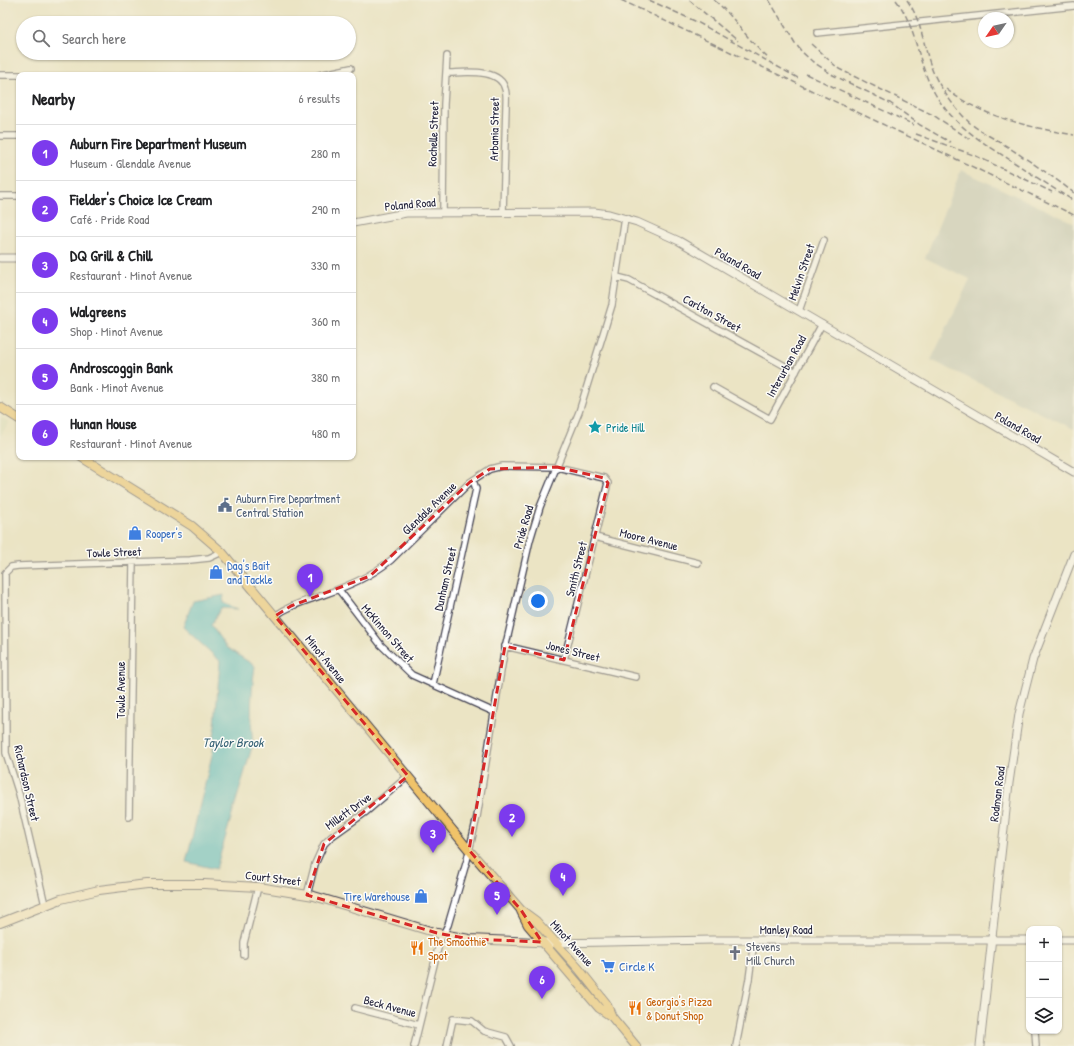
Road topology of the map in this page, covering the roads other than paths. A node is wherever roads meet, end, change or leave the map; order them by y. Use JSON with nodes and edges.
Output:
{"nodes":[{"id":1,"x":1074,"y":6,"type":"edge"},
{"id":2,"x":817,"y":33,"type":"dead end"},
{"id":3,"x":447,"y":56,"type":"dead end"},
{"id":4,"x":351,"y":68,"type":"dead end"},
{"id":5,"x":333,"y":72,"type":"edge"},
{"id":6,"x":446,"y":73,"type":"junction"},
{"id":7,"x":0,"y":75,"type":"edge"},
{"id":8,"x":16,"y":75,"type":"edge"},
{"id":9,"x":0,"y":136,"type":"edge"},
{"id":10,"x":16,"y":136,"type":"edge"},
{"id":11,"x":0,"y":196,"type":"edge"},
{"id":12,"x":16,"y":196,"type":"edge"},
{"id":13,"x":443,"y":212,"type":"junction"},
{"id":14,"x":503,"y":212,"type":"junction"},
{"id":15,"x":625,"y":218,"type":"junction"},
{"id":16,"x":356,"y":222,"type":"edge"},
{"id":17,"x":824,"y":240,"type":"dead end"},
{"id":18,"x":0,"y":258,"type":"edge"},
{"id":19,"x":16,"y":258,"type":"edge"},
{"id":20,"x":617,"y":277,"type":"junction"},
{"id":21,"x":799,"y":311,"type":"junction"},
{"id":22,"x":822,"y":324,"type":"junction"},
{"id":23,"x":796,"y":372,"type":"junction"},
{"id":24,"x":713,"y":387,"type":"dead end"},
{"id":25,"x":0,"y":407,"type":"edge"},
{"id":26,"x":16,"y":417,"type":"edge"},
{"id":27,"x":86,"y":460,"type":"edge"},
{"id":28,"x":557,"y":467,"type":"junction"},
{"id":29,"x":1074,"y":472,"type":"edge"},
{"id":30,"x":473,"y":480,"type":"junction"},
{"id":31,"x":608,"y":483,"type":"joint"},
{"id":32,"x":596,"y":537,"type":"junction"},
{"id":33,"x":222,"y":552,"type":"junction"},
{"id":34,"x":1074,"y":554,"type":"edge"},
{"id":35,"x":132,"y":562,"type":"junction"},
{"id":36,"x":698,"y":563,"type":"dead end"},
{"id":37,"x":7,"y":569,"type":"joint"},
{"id":38,"x":339,"y":590,"type":"junction"},
{"id":39,"x":275,"y":616,"type":"junction"},
{"id":40,"x":3,"y":641,"type":"edge"},
{"id":41,"x":505,"y":646,"type":"junction"},
{"id":42,"x":564,"y":660,"type":"junction"},
{"id":43,"x":636,"y":677,"type":"dead end"},
{"id":44,"x":433,"y":684,"type":"junction"},
{"id":45,"x":494,"y":712,"type":"junction"},
{"id":46,"x":3,"y":753,"type":"edge"},
{"id":47,"x":408,"y":776,"type":"junction"},
{"id":48,"x":129,"y":817,"type":"dead end"},
{"id":49,"x":469,"y":850,"type":"junction"},
{"id":50,"x":258,"y":887,"type":"junction"},
{"id":51,"x":306,"y":895,"type":"junction"},
{"id":52,"x":45,"y":905,"type":"junction"},
{"id":53,"x":521,"y":910,"type":"junction"},
{"id":54,"x":0,"y":923,"type":"edge"},
{"id":55,"x":443,"y":934,"type":"junction"},
{"id":56,"x":1026,"y":940,"type":"edge"},
{"id":57,"x":1062,"y":940,"type":"edge"},
{"id":58,"x":1074,"y":940,"type":"edge"},
{"id":59,"x":754,"y":941,"type":"junction"},
{"id":60,"x":992,"y":941,"type":"junction"},
{"id":61,"x":542,"y":942,"type":"junction"},
{"id":62,"x":556,"y":943,"type":"junction"},
{"id":63,"x":244,"y":955,"type":"dead end"},
{"id":64,"x":355,"y":1008,"type":"dead end"},
{"id":65,"x":612,"y":1017,"type":"junction"},
{"id":66,"x":419,"y":1025,"type":"junction"},
{"id":67,"x":1035,"y":1034,"type":"edge"},
{"id":68,"x":414,"y":1046,"type":"edge"},
{"id":69,"x":447,"y":1046,"type":"edge"},
{"id":70,"x":511,"y":1046,"type":"edge"},
{"id":71,"x":636,"y":1046,"type":"edge"},
{"id":72,"x":736,"y":1046,"type":"edge"},
{"id":73,"x":980,"y":1046,"type":"edge"},
{"id":74,"x":1036,"y":1046,"type":"edge"}],
"edges":[{"from":1,"to":2,"type":"street"},
{"from":3,"to":6,"type":"street","name":"Rochelle Street"},
{"from":4,"to":5,"type":"street"},
{"from":6,"to":13,"type":"street","name":"Rochelle Street"},
{"from":6,"to":14,"type":"street","name":"Arbania Street"},
{"from":7,"to":8,"type":"street"},
{"from":9,"to":10,"type":"street"},
{"from":11,"to":12,"type":"street"},
{"from":13,"to":14,"type":"street","name":"Poland Road"},
{"from":13,"to":16,"type":"street","name":"Poland Road"},
{"from":14,"to":15,"type":"street","name":"Poland Road"},
{"from":15,"to":20,"type":"street","name":"Pride Road"},
{"from":15,"to":21,"type":"street","name":"Poland Road"},
{"from":17,"to":21,"type":"street","name":"Melvin Street"},
{"from":18,"to":19,"type":"street"},
{"from":20,"to":23,"type":"street","name":"Carlton Street"},
{"from":20,"to":28,"type":"street","name":"Pride Road"},
{"from":21,"to":22,"type":"street","name":"Poland Road"},
{"from":22,"to":23,"type":"street","name":"Interurban Road"},
{"from":22,"to":29,"type":"street","name":"Poland Road"},
{"from":23,"to":24,"type":"street","name":"Interurban Road"},
{"from":25,"to":26,"type":"main road"},
{"from":27,"to":33,"type":"main road","name":"Minot Avenue"},
{"from":28,"to":30,"type":"street","name":"Glendale Avenue"},
{"from":28,"to":31,"type":"street","name":"Glendale Avenue"},
{"from":28,"to":41,"type":"street","name":"Pride Road"},
{"from":30,"to":38,"type":"street","name":"Glendale Avenue"},
{"from":30,"to":44,"type":"street","name":"Dunham Street"},
{"from":31,"to":32,"type":"street","name":"Smith Street"},
{"from":32,"to":36,"type":"street","name":"Moore Avenue"},
{"from":32,"to":42,"type":"street","name":"Smith Street"},
{"from":33,"to":35,"type":"street","name":"Towle Street"},
{"from":33,"to":39,"type":"main road","name":"Minot Avenue"},
{"from":34,"to":60,"type":"street","name":"Rodman Road"},
{"from":35,"to":37,"type":"street","name":"Towle Street"},
{"from":35,"to":48,"type":"street","name":"Towle Avenue"},
{"from":37,"to":40,"type":"street","name":"Richardson Street"},
{"from":38,"to":39,"type":"street","name":"Glendale Avenue"},
{"from":38,"to":44,"type":"street","name":"McKinnon Street"},
{"from":39,"to":47,"type":"main road","name":"Minot Avenue"},
{"from":40,"to":46,"type":"street","name":"Richardson Street"},
{"from":41,"to":42,"type":"street","name":"Jones Street"},
{"from":41,"to":45,"type":"street","name":"Pride Road"},
{"from":42,"to":43,"type":"street","name":"Jones Street"},
{"from":44,"to":45,"type":"street","name":"McKinnon Street"},
{"from":45,"to":49,"type":"street","name":"Pride Road"},
{"from":46,"to":52,"type":"street","name":"Richardson Street"},
{"from":47,"to":49,"type":"main road","name":"Minot Avenue"},
{"from":47,"to":51,"type":"street","name":"Millett Drive"},
{"from":49,"to":53,"type":"main road","name":"Minot Avenue"},
{"from":49,"to":55,"type":"street","name":"Pride Road"},
{"from":50,"to":51,"type":"main road","name":"Court Street"},
{"from":50,"to":52,"type":"main road","name":"Court Street"},
{"from":50,"to":63,"type":"street"},
{"from":51,"to":55,"type":"main road","name":"Court Street"},
{"from":52,"to":54,"type":"main road","name":"Court Street"},
{"from":53,"to":61,"type":"main road","name":"Minot Avenue"},
{"from":53,"to":62,"type":"main road","name":"Minot Avenue"},
{"from":55,"to":61,"type":"main road","name":"Court Street"},
{"from":55,"to":66,"type":"street","name":"Pride Road"},
{"from":56,"to":60,"type":"street","name":"Manley Road"},
{"from":57,"to":58,"type":"street"},
{"from":59,"to":60,"type":"street","name":"Manley Road"},
{"from":59,"to":62,"type":"street","name":"Manley Road"},
{"from":59,"to":72,"type":"street"},
{"from":60,"to":73,"type":"street","name":"Rodman Road"},
{"from":61,"to":62,"type":"main road","name":"Manley Road"},
{"from":61,"to":65,"type":"main road","name":"Minot Avenue"},
{"from":62,"to":65,"type":"main road","name":"Minot Avenue"},
{"from":64,"to":66,"type":"street","name":"Beck Avenue"},
{"from":65,"to":71,"type":"main road","name":"Minot Avenue"},
{"from":66,"to":68,"type":"street","name":"Pride Road"},
{"from":67,"to":74,"type":"street"},
{"from":69,"to":70,"type":"street"}]}
